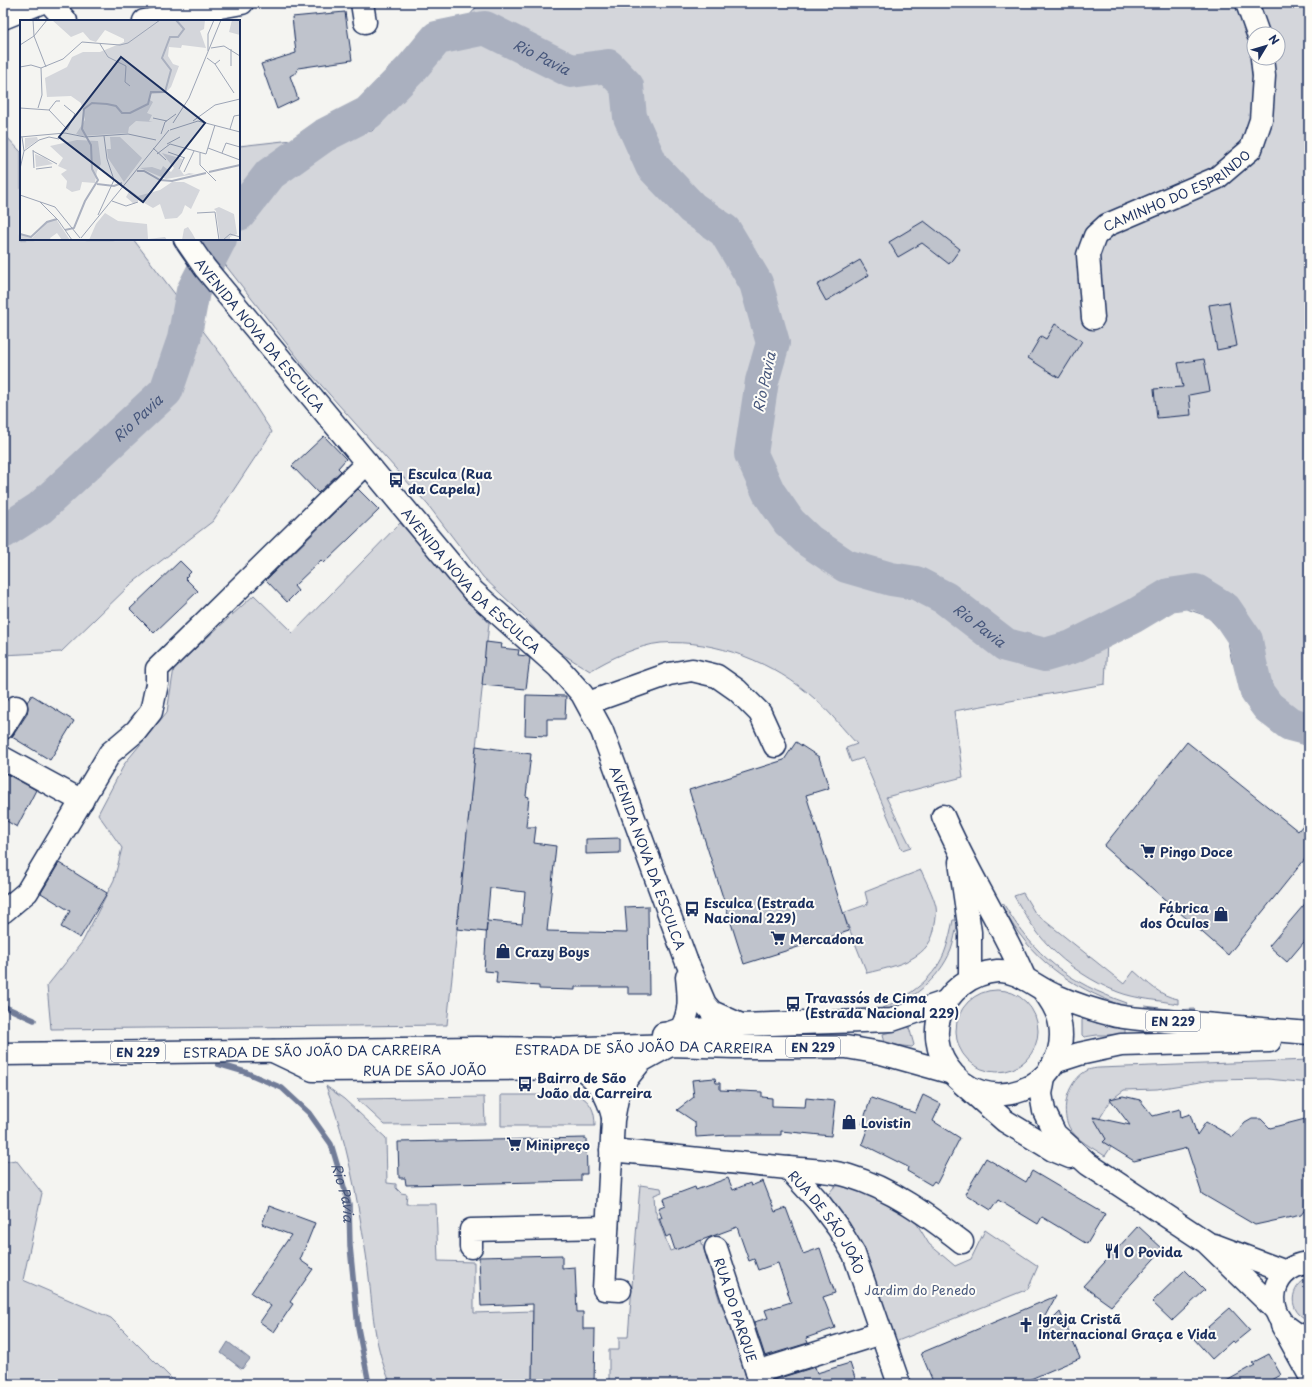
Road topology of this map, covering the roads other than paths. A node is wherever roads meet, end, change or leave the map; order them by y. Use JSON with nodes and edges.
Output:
{"nodes":[{"id":1,"x":40,"y":3,"type":"edge"},
{"id":2,"x":50,"y":3,"type":"edge"},
{"id":3,"x":242,"y":3,"type":"edge"},
{"id":4,"x":1247,"y":3,"type":"edge"},
{"id":5,"x":146,"y":15,"type":"edge"},
{"id":6,"x":3,"y":18,"type":"edge"},
{"id":7,"x":65,"y":20,"type":"edge"},
{"id":8,"x":1257,"y":26,"type":"edge"},
{"id":9,"x":1263,"y":66,"type":"edge"},
{"id":10,"x":186,"y":240,"type":"edge"},
{"id":11,"x":1093,"y":318,"type":"dead end"},
{"id":12,"x":367,"y":463,"type":"junction"},
{"id":13,"x":588,"y":703,"type":"junction"},
{"id":14,"x":16,"y":707,"type":"dead end"},
{"id":15,"x":3,"y":728,"type":"edge"},
{"id":16,"x":775,"y":746,"type":"dead end"},
{"id":17,"x":3,"y":758,"type":"edge"},
{"id":18,"x":82,"y":801,"type":"junction"},
{"id":19,"x":944,"y":816,"type":"dead end"},
{"id":20,"x":958,"y":851,"type":"junction"},
{"id":21,"x":3,"y":912,"type":"edge"},
{"id":22,"x":686,"y":960,"type":"junction"},
{"id":23,"x":970,"y":978,"type":"junction"},
{"id":24,"x":1034,"y":984,"type":"junction"},
{"id":25,"x":945,"y":1002,"type":"junction"},
{"id":26,"x":741,"y":1025,"type":"junction"},
{"id":27,"x":1309,"y":1033,"type":"edge"},
{"id":28,"x":670,"y":1039,"type":"junction"},
{"id":29,"x":1309,"y":1039,"type":"edge"},
{"id":30,"x":273,"y":1051,"type":"junction"},
{"id":31,"x":3,"y":1054,"type":"edge"},
{"id":32,"x":641,"y":1061,"type":"junction"},
{"id":33,"x":581,"y":1068,"type":"junction"},
{"id":34,"x":1049,"y":1070,"type":"junction"},
{"id":35,"x":957,"y":1079,"type":"junction"},
{"id":36,"x":614,"y":1120,"type":"junction"},
{"id":37,"x":611,"y":1150,"type":"junction"},
{"id":38,"x":1088,"y":1164,"type":"junction"},
{"id":39,"x":788,"y":1168,"type":"junction"},
{"id":40,"x":607,"y":1227,"type":"junction"},
{"id":41,"x":962,"y":1242,"type":"dead end"},
{"id":42,"x":1206,"y":1242,"type":"junction"},
{"id":43,"x":472,"y":1248,"type":"dead end"},
{"id":44,"x":716,"y":1248,"type":"dead end"},
{"id":45,"x":1300,"y":1265,"type":"edge"},
{"id":46,"x":620,"y":1290,"type":"dead end"},
{"id":47,"x":1278,"y":1315,"type":"junction"},
{"id":48,"x":881,"y":1333,"type":"junction"},
{"id":49,"x":1309,"y":1338,"type":"edge"},
{"id":50,"x":1309,"y":1374,"type":"edge"},
{"id":51,"x":759,"y":1378,"type":"edge"},
{"id":52,"x":898,"y":1384,"type":"edge"}],
"edges":[{"from":1,"to":6,"type":"street"},
{"from":2,"to":7,"type":"street"},
{"from":3,"to":5,"type":"street"},
{"from":4,"to":8,"type":"street"},
{"from":9,"to":11,"type":"street","name":"CAMINHO DO ESPRINDO"},
{"from":10,"to":12,"type":"street","name":"AVENIDA NOVA DA ESCULCA"},
{"from":12,"to":13,"type":"street","name":"AVENIDA NOVA DA ESCULCA"},
{"from":12,"to":18,"type":"street"},
{"from":13,"to":16,"type":"street"},
{"from":13,"to":22,"type":"street","name":"AVENIDA NOVA DA ESCULCA"},
{"from":14,"to":15,"type":"street"},
{"from":17,"to":18,"type":"street"},
{"from":18,"to":21,"type":"street"},
{"from":19,"to":20,"type":"street"},
{"from":20,"to":23,"type":"street"},
{"from":20,"to":24,"type":"street"},
{"from":22,"to":26,"type":"street","name":"AVENIDA NOVA DA ESCULCA"},
{"from":22,"to":28,"type":"street","name":"AVENIDA NOVA DA ESCULCA"},
{"from":23,"to":24,"type":"street","number":"EN 229"},
{"from":23,"to":25,"type":"street","number":"EN 229"},
{"from":24,"to":27,"type":"street","number":"EN 229"},
{"from":24,"to":34,"type":"street"},
{"from":25,"to":26,"type":"street","name":"ESTRADA DE SÃO JOÃO DA CARREIRA","number":"EN 229"},
{"from":25,"to":35,"type":"street","number":"EN 229"},
{"from":26,"to":28,"type":"street","name":"ESTRADA DE SÃO JOÃO DA CARREIRA","number":"EN 229"},
{"from":28,"to":30,"type":"street","name":"ESTRADA DE SÃO JOÃO DA CARREIRA","number":"EN 229"},
{"from":28,"to":32,"type":"street","name":"RUA DE SÃO JOÃO"},
{"from":28,"to":35,"type":"street","name":"ESTRADA DE SÃO JOÃO DA CARREIRA","number":"EN 229"},
{"from":29,"to":34,"type":"street","number":"EN 229"},
{"from":30,"to":31,"type":"street","name":"ESTRADA DE SÃO JOÃO DA CARREIRA","number":"EN 229"},
{"from":30,"to":33,"type":"street","name":"RUA DE SÃO JOÃO"},
{"from":32,"to":33,"type":"street","name":"RUA DE SÃO JOÃO"},
{"from":32,"to":36,"type":"street","name":"RUA DE SÃO JOÃO"},
{"from":33,"to":36,"type":"street","name":"RUA DE SÃO JOÃO"},
{"from":34,"to":35,"type":"street","number":"EN 229"},
{"from":34,"to":38,"type":"street"},
{"from":35,"to":38,"type":"street"},
{"from":36,"to":37,"type":"street","name":"RUA DE SÃO JOÃO"},
{"from":37,"to":39,"type":"street","name":"RUA DE SÃO JOÃO"},
{"from":37,"to":40,"type":"street"},
{"from":38,"to":42,"type":"street"},
{"from":39,"to":41,"type":"street"},
{"from":39,"to":48,"type":"street","name":"RUA DE SÃO JOÃO"},
{"from":40,"to":43,"type":"street"},
{"from":40,"to":46,"type":"street"},
{"from":42,"to":45,"type":"street"},
{"from":42,"to":47,"type":"street"},
{"from":44,"to":51,"type":"street","name":"RUA DO PARQUE"},
{"from":45,"to":47,"type":"street"},
{"from":47,"to":49,"type":"street"},
{"from":47,"to":50,"type":"street"},
{"from":48,"to":51,"type":"street","name":"RUA DO PARQUE"},
{"from":48,"to":52,"type":"street","name":"RUA DE SÃO JOÃO"}]}
